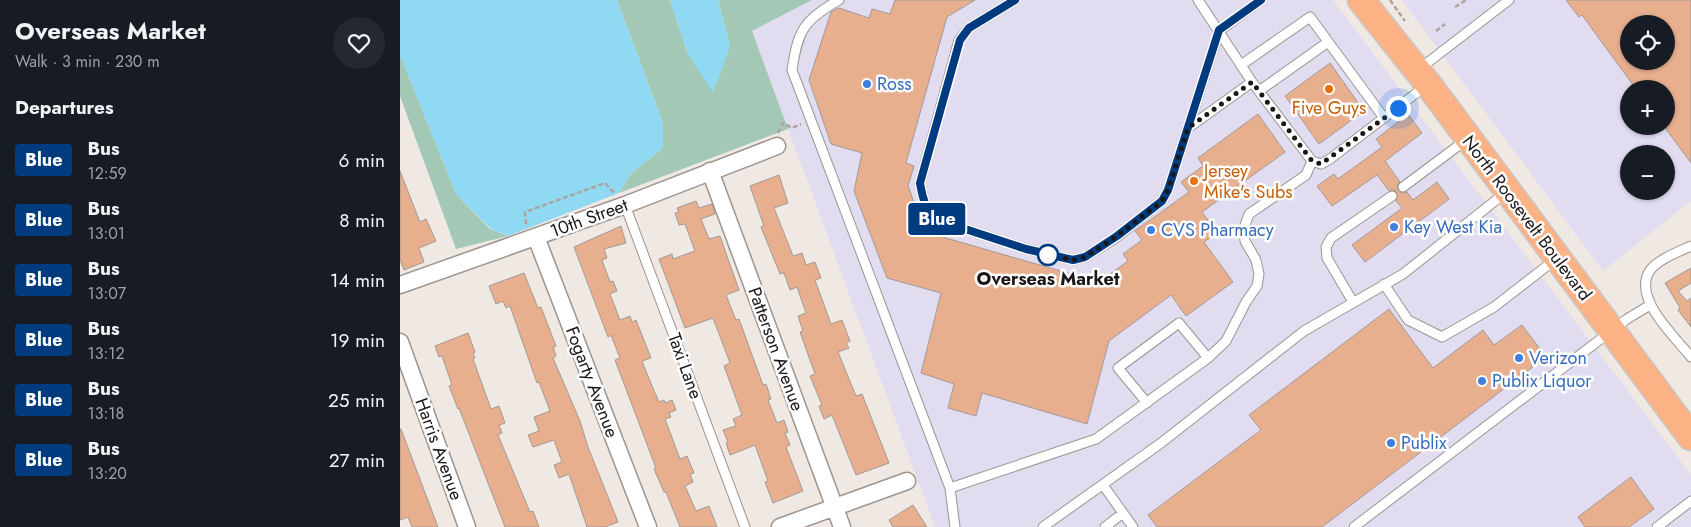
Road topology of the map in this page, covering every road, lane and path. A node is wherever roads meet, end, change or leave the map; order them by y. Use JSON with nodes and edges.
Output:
{"nodes":[{"id":1,"x":839,"y":0,"type":"edge"},
{"id":2,"x":1015,"y":0,"type":"edge"},
{"id":3,"x":1198,"y":0,"type":"edge"},
{"id":4,"x":1261,"y":0,"type":"edge"},
{"id":5,"x":1361,"y":0,"type":"edge"},
{"id":6,"x":1466,"y":0,"type":"edge"},
{"id":7,"x":1509,"y":0,"type":"edge"},
{"id":8,"x":1455,"y":8,"type":"dead end"},
{"id":9,"x":1445,"y":24,"type":"dead end"},
{"id":10,"x":1219,"y":30,"type":"junction"},
{"id":11,"x":1436,"y":31,"type":"dead end"},
{"id":12,"x":1328,"y":42,"type":"junction"},
{"id":13,"x":1241,"y":65,"type":"junction"},
{"id":14,"x":1422,"y":78,"type":"junction"},
{"id":15,"x":1252,"y":82,"type":"junction"},
{"id":16,"x":1259,"y":92,"type":"junction"},
{"id":17,"x":1384,"y":118,"type":"junction"},
{"id":18,"x":810,"y":120,"type":"junction"},
{"id":19,"x":1188,"y":128,"type":"junction"},
{"id":20,"x":1468,"y":138,"type":"junction"},
{"id":21,"x":777,"y":146,"type":"joint"},
{"id":22,"x":1312,"y":161,"type":"junction"},
{"id":23,"x":710,"y":171,"type":"junction"},
{"id":24,"x":1404,"y":187,"type":"dead end"},
{"id":25,"x":1507,"y":191,"type":"junction"},
{"id":26,"x":1392,"y":196,"type":"dead end"},
{"id":27,"x":621,"y":201,"type":"junction"},
{"id":28,"x":532,"y":234,"type":"junction"},
{"id":29,"x":1691,"y":246,"type":"edge"},
{"id":30,"x":1557,"y":259,"type":"junction"},
{"id":31,"x":1384,"y":284,"type":"junction"},
{"id":32,"x":400,"y":285,"type":"edge"},
{"id":33,"x":1353,"y":302,"type":"junction"},
{"id":34,"x":1650,"y":305,"type":"junction"},
{"id":35,"x":1612,"y":331,"type":"junction"},
{"id":36,"x":400,"y":342,"type":"edge"},
{"id":37,"x":1691,"y":357,"type":"edge"},
{"id":38,"x":1208,"y":358,"type":"junction"},
{"id":39,"x":1147,"y":403,"type":"junction"},
{"id":40,"x":1691,"y":437,"type":"edge"},
{"id":41,"x":907,"y":481,"type":"dead end"},
{"id":42,"x":1103,"y":484,"type":"junction"},
{"id":43,"x":950,"y":488,"type":"junction"},
{"id":44,"x":1691,"y":500,"type":"edge"},
{"id":45,"x":835,"y":507,"type":"junction"},
{"id":46,"x":1123,"y":513,"type":"junction"},
{"id":47,"x":467,"y":527,"type":"edge"},
{"id":48,"x":648,"y":527,"type":"edge"},
{"id":49,"x":745,"y":527,"type":"edge"},
{"id":50,"x":780,"y":527,"type":"edge"},
{"id":51,"x":842,"y":527,"type":"edge"},
{"id":52,"x":955,"y":527,"type":"edge"},
{"id":53,"x":1043,"y":527,"type":"edge"},
{"id":54,"x":1105,"y":527,"type":"edge"},
{"id":55,"x":1133,"y":527,"type":"edge"},
{"id":56,"x":1354,"y":527,"type":"edge"},
{"id":57,"x":1657,"y":527,"type":"edge"}],
"edges":[{"from":1,"to":18,"type":"lane"},
{"from":2,"to":19,"type":"lane"},
{"from":3,"to":10,"type":"lane"},
{"from":4,"to":10,"type":"lane"},
{"from":5,"to":14,"type":"main road","name":"North Roosevelt Boulevard"},
{"from":6,"to":8,"type":"path"},
{"from":7,"to":14,"type":"lane"},
{"from":9,"to":11,"type":"path"},
{"from":10,"to":13,"type":"lane"},
{"from":10,"to":19,"type":"lane"},
{"from":12,"to":13,"type":"lane"},
{"from":12,"to":16,"type":"lane"},
{"from":12,"to":17,"type":"lane"},
{"from":13,"to":15,"type":"lane"},
{"from":14,"to":17,"type":"lane"},
{"from":14,"to":20,"type":"main road","name":"North Roosevelt Boulevard"},
{"from":15,"to":16,"type":"lane"},
{"from":15,"to":19,"type":"lane"},
{"from":16,"to":22,"type":"lane"},
{"from":17,"to":22,"type":"lane"},
{"from":18,"to":21,"type":"path"},
{"from":18,"to":43,"type":"lane"},
{"from":20,"to":24,"type":"lane"},
{"from":20,"to":25,"type":"main road","name":"North Roosevelt Boulevard"},
{"from":21,"to":23,"type":"street","name":"10th Street"},
{"from":22,"to":38,"type":"lane"},
{"from":23,"to":27,"type":"street","name":"10th Street"},
{"from":23,"to":45,"type":"street","name":"Patterson Avenue"},
{"from":25,"to":30,"type":"main road","name":"North Roosevelt Boulevard"},
{"from":25,"to":31,"type":"lane"},
{"from":26,"to":33,"type":"lane"},
{"from":27,"to":28,"type":"street","name":"10th Street"},
{"from":27,"to":28,"type":"path"},
{"from":27,"to":49,"type":"lane","name":"Taxi Lane"},
{"from":28,"to":32,"type":"street","name":"10th Street"},
{"from":28,"to":48,"type":"street","name":"Fogarty Avenue"},
{"from":29,"to":34,"type":"lane"},
{"from":30,"to":31,"type":"lane"},
{"from":30,"to":35,"type":"main road","name":"North Roosevelt Boulevard"},
{"from":31,"to":33,"type":"lane"},
{"from":33,"to":42,"type":"lane"},
{"from":34,"to":35,"type":"lane"},
{"from":34,"to":37,"type":"lane"},
{"from":35,"to":40,"type":"main road","name":"North Roosevelt Boulevard"},
{"from":35,"to":56,"type":"lane"},
{"from":36,"to":47,"type":"street","name":"Harris Avenue"},
{"from":38,"to":39,"type":"lane"},
{"from":38,"to":39,"type":"lane"},
{"from":39,"to":43,"type":"lane"},
{"from":41,"to":45,"type":"street"},
{"from":42,"to":46,"type":"lane"},
{"from":42,"to":53,"type":"lane"},
{"from":43,"to":52,"type":"lane"},
{"from":44,"to":57,"type":"lane"},
{"from":45,"to":50,"type":"street"},
{"from":45,"to":51,"type":"street","name":"Patterson Avenue"},
{"from":46,"to":54,"type":"lane"},
{"from":46,"to":55,"type":"lane"}]}
